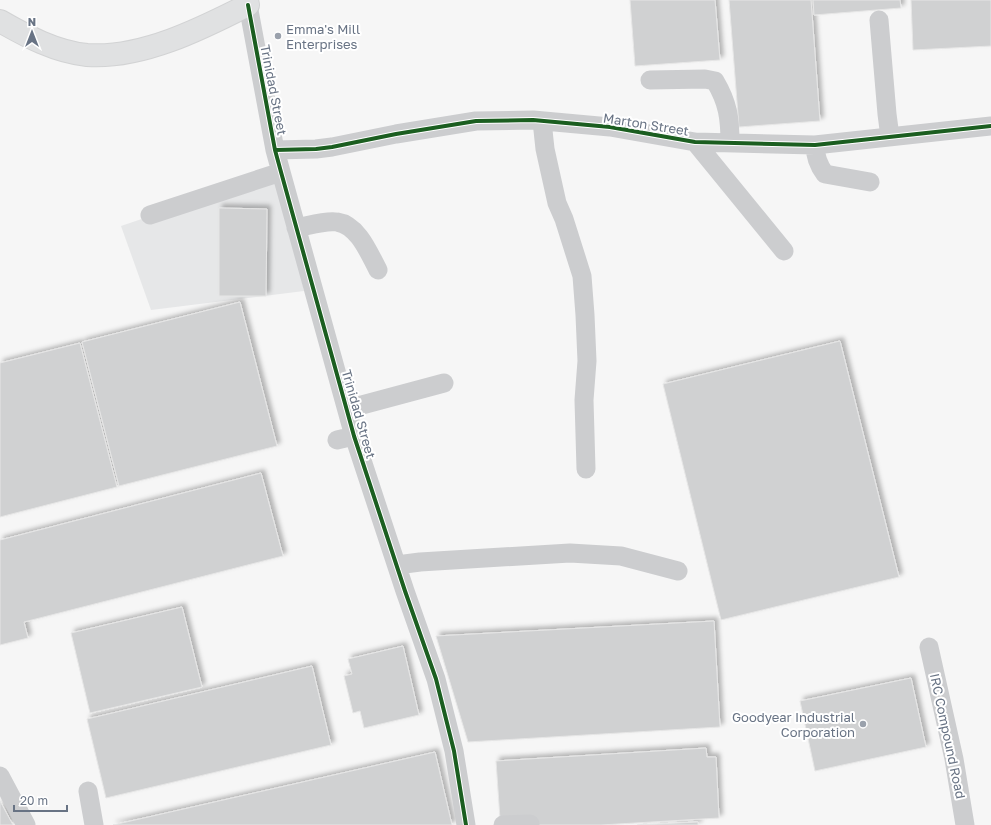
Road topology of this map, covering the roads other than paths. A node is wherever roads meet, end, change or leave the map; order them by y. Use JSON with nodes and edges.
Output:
{"nodes":[{"id":1,"x":248,"y":2,"type":"edge"},
{"id":2,"x":879,"y":20,"type":"dead end"},
{"id":3,"x":0,"y":21,"type":"edge"},
{"id":4,"x":650,"y":80,"type":"dead end"},
{"id":5,"x":542,"y":121,"type":"junction"},
{"id":6,"x":991,"y":126,"type":"edge"},
{"id":7,"x":890,"y":137,"type":"junction"},
{"id":8,"x":695,"y":142,"type":"junction"},
{"id":9,"x":730,"y":143,"type":"junction"},
{"id":10,"x":815,"y":145,"type":"junction"},
{"id":11,"x":275,"y":150,"type":"junction"},
{"id":12,"x":281,"y":172,"type":"junction"},
{"id":13,"x":870,"y":182,"type":"dead end"},
{"id":14,"x":150,"y":215,"type":"dead end"},
{"id":15,"x":296,"y":228,"type":"junction"},
{"id":16,"x":784,"y":251,"type":"dead end"},
{"id":17,"x":378,"y":270,"type":"dead end"},
{"id":18,"x":444,"y":383,"type":"dead end"},
{"id":19,"x":347,"y":409,"type":"junction"},
{"id":20,"x":586,"y":469,"type":"dead end"},
{"id":21,"x":397,"y":565,"type":"junction"},
{"id":22,"x":678,"y":571,"type":"dead end"},
{"id":23,"x":930,"y":647,"type":"dead end"},
{"id":24,"x":0,"y":776,"type":"edge"},
{"id":25,"x":88,"y":791,"type":"dead end"},
{"id":26,"x":530,"y":824,"type":"dead end"},
{"id":27,"x":26,"y":825,"type":"edge"},
{"id":28,"x":94,"y":825,"type":"edge"},
{"id":29,"x":466,"y":825,"type":"edge"},
{"id":30,"x":503,"y":825,"type":"edge"},
{"id":31,"x":965,"y":825,"type":"edge"}],
"edges":[{"from":1,"to":3,"type":"main road"},
{"from":1,"to":11,"type":"street","name":"Trinidad Street"},
{"from":2,"to":7,"type":"street"},
{"from":4,"to":9,"type":"street"},
{"from":5,"to":8,"type":"street","name":"Marton Street"},
{"from":5,"to":11,"type":"street","name":"Marton Street"},
{"from":5,"to":20,"type":"street"},
{"from":6,"to":7,"type":"street","name":"Marton Street"},
{"from":7,"to":10,"type":"street","name":"Marton Street"},
{"from":8,"to":9,"type":"street","name":"Marton Street"},
{"from":8,"to":16,"type":"street"},
{"from":9,"to":10,"type":"street","name":"Marton Street"},
{"from":10,"to":13,"type":"street"},
{"from":11,"to":12,"type":"street","name":"Trinidad Street"},
{"from":12,"to":14,"type":"street"},
{"from":12,"to":15,"type":"street","name":"Trinidad Street"},
{"from":15,"to":17,"type":"street"},
{"from":15,"to":19,"type":"street","name":"Trinidad Street"},
{"from":18,"to":19,"type":"street"},
{"from":19,"to":21,"type":"street","name":"Trinidad Street"},
{"from":21,"to":22,"type":"street"},
{"from":21,"to":29,"type":"street","name":"Trinidad Street"},
{"from":23,"to":31,"type":"street","name":"IRC Compound Road"},
{"from":24,"to":27,"type":"street"},
{"from":25,"to":28,"type":"street"},
{"from":26,"to":30,"type":"street"}]}
